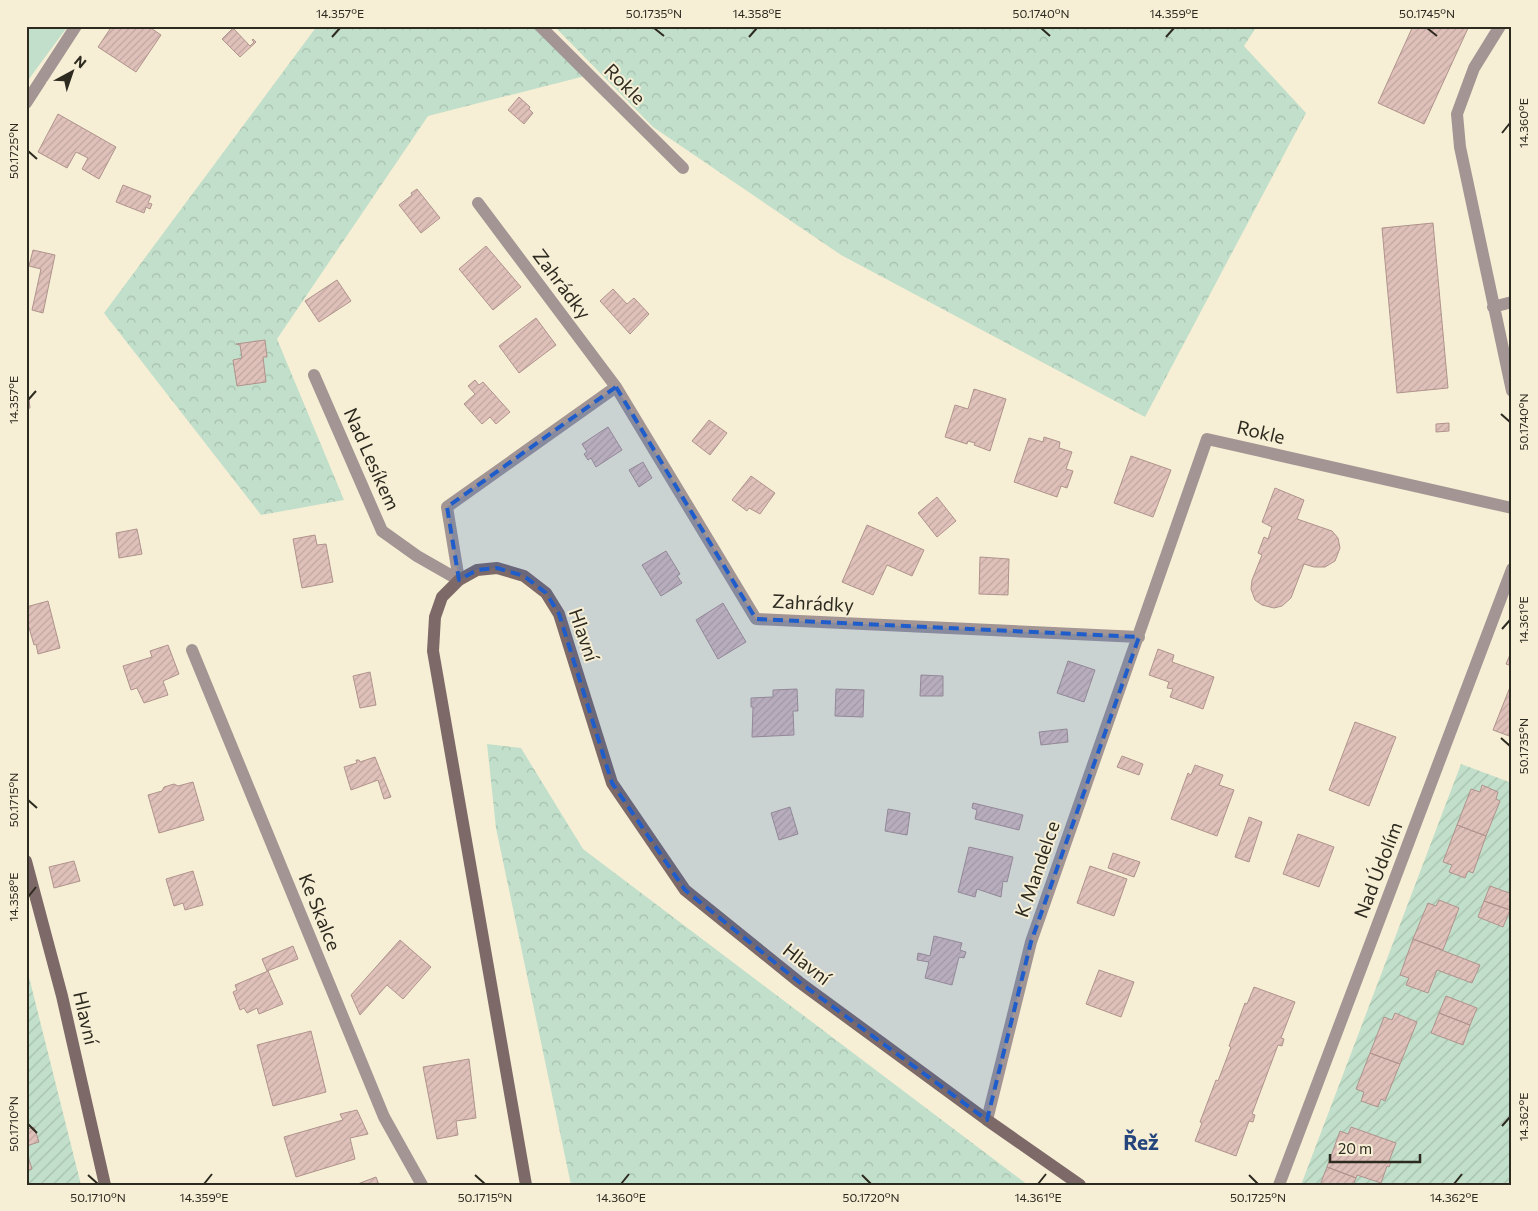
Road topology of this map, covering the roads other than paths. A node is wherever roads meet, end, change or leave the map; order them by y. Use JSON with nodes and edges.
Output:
{"nodes":[{"id":1,"x":76,"y":26,"type":"edge"},
{"id":2,"x":540,"y":26,"type":"edge"},
{"id":3,"x":1500,"y":26,"type":"edge"},
{"id":4,"x":26,"y":102,"type":"edge"},
{"id":5,"x":683,"y":168,"type":"dead end"},
{"id":6,"x":478,"y":204,"type":"dead end"},
{"id":7,"x":1512,"y":302,"type":"edge"},
{"id":8,"x":1493,"y":307,"type":"junction"},
{"id":9,"x":314,"y":374,"type":"dead end"},
{"id":10,"x":616,"y":387,"type":"junction"},
{"id":11,"x":1512,"y":391,"type":"edge"},
{"id":12,"x":1512,"y":508,"type":"edge"},
{"id":13,"x":1512,"y":569,"type":"edge"},
{"id":14,"x":459,"y":580,"type":"junction"},
{"id":15,"x":1139,"y":637,"type":"junction"},
{"id":16,"x":192,"y":650,"type":"dead end"},
{"id":17,"x":26,"y":861,"type":"edge"},
{"id":18,"x":987,"y":1120,"type":"junction"},
{"id":19,"x":105,"y":1185,"type":"edge"},
{"id":20,"x":422,"y":1185,"type":"edge"},
{"id":21,"x":526,"y":1185,"type":"edge"},
{"id":22,"x":1080,"y":1185,"type":"edge"},
{"id":23,"x":1279,"y":1185,"type":"edge"}],
"edges":[{"from":1,"to":4,"type":"street"},
{"from":2,"to":5,"type":"street","name":"Rokle"},
{"from":3,"to":8,"type":"street"},
{"from":6,"to":10,"type":"street","name":"Zahrádky"},
{"from":7,"to":8,"type":"street"},
{"from":8,"to":11,"type":"street"},
{"from":9,"to":14,"type":"street","name":"Nad Lesíkem"},
{"from":10,"to":14,"type":"street"},
{"from":10,"to":15,"type":"street","name":"Zahrádky"},
{"from":12,"to":15,"type":"street","name":"Rokle"},
{"from":13,"to":23,"type":"street","name":"Nad Údolím"},
{"from":14,"to":18,"type":"street","name":"Hlavní"},
{"from":14,"to":21,"type":"street","name":"Hlavní"},
{"from":15,"to":18,"type":"street","name":"K Mandelce"},
{"from":16,"to":20,"type":"street","name":"Ke Skalce"},
{"from":17,"to":19,"type":"street","name":"Hlavní"},
{"from":18,"to":22,"type":"street","name":"Hlavní"}]}
